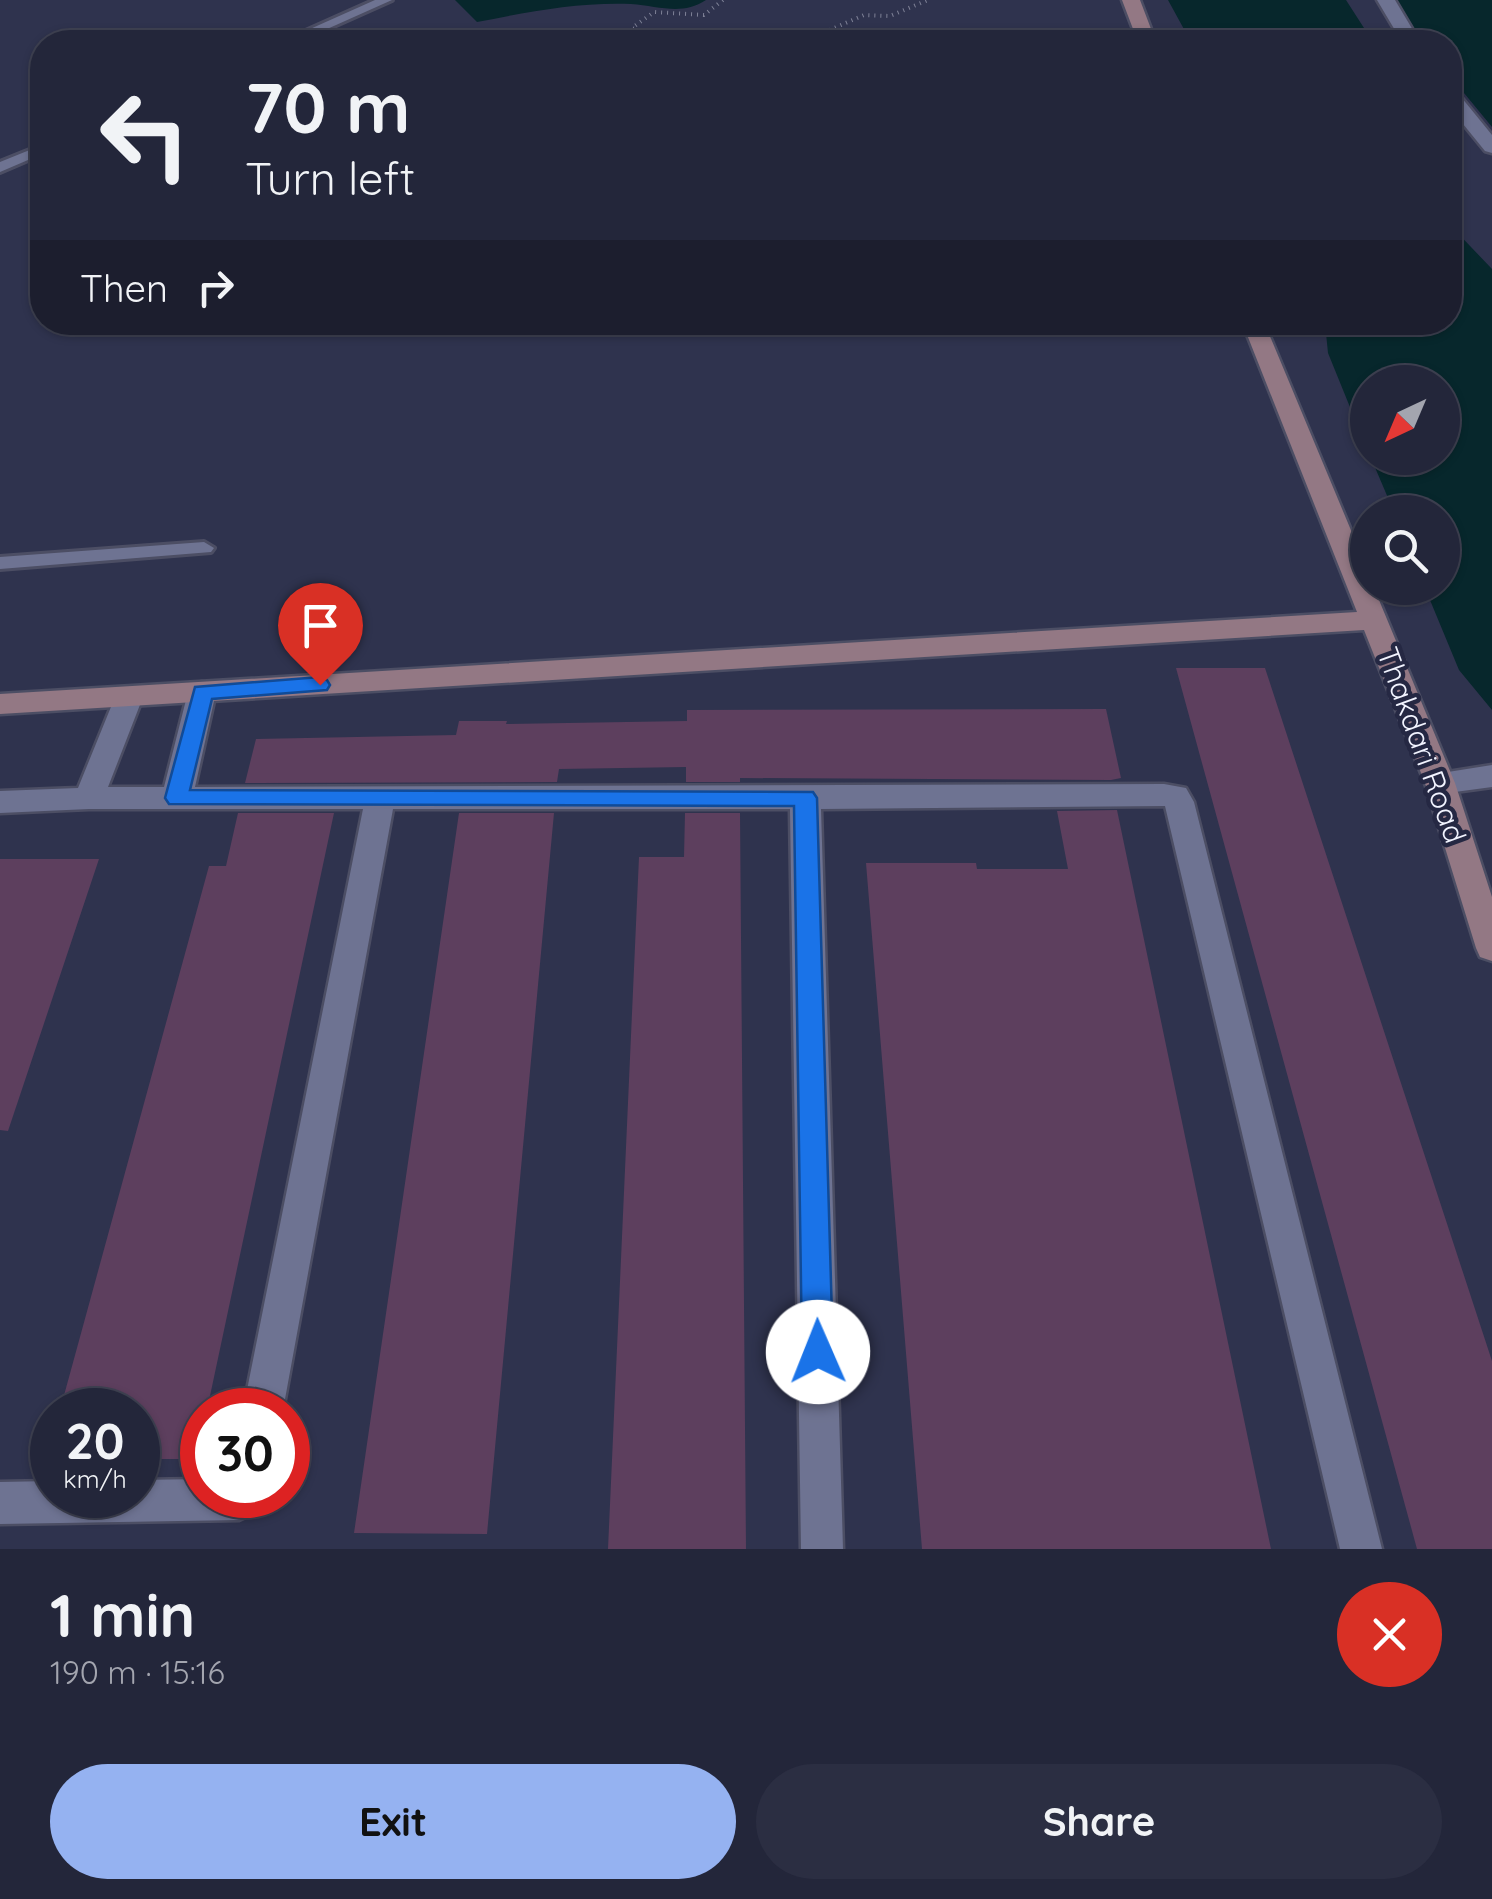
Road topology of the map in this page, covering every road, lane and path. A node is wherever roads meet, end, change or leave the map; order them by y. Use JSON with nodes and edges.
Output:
{"nodes":[{"id":1,"x":386,"y":0,"type":"edge"},
{"id":2,"x":723,"y":0,"type":"edge"},
{"id":3,"x":928,"y":0,"type":"edge"},
{"id":4,"x":1131,"y":0,"type":"edge"},
{"id":5,"x":1386,"y":0,"type":"edge"},
{"id":6,"x":316,"y":30,"type":"edge"},
{"id":7,"x":637,"y":30,"type":"edge"},
{"id":8,"x":830,"y":30,"type":"edge"},
{"id":9,"x":1142,"y":30,"type":"edge"},
{"id":10,"x":1404,"y":30,"type":"edge"},
{"id":11,"x":1462,"y":111,"type":"edge"},
{"id":12,"x":1492,"y":147,"type":"edge"},
{"id":13,"x":30,"y":154,"type":"edge"},
{"id":14,"x":0,"y":168,"type":"edge"},
{"id":15,"x":1258,"y":335,"type":"edge"},
{"id":16,"x":204,"y":548,"type":"dead end"},
{"id":17,"x":0,"y":563,"type":"edge"},
{"id":18,"x":1376,"y":620,"type":"junction"},
{"id":19,"x":202,"y":692,"type":"junction"},
{"id":20,"x":129,"y":696,"type":"junction"},
{"id":21,"x":0,"y":704,"type":"edge"},
{"id":22,"x":1492,"y":776,"type":"edge"},
{"id":23,"x":1440,"y":782,"type":"junction"},
{"id":24,"x":90,"y":798,"type":"junction"},
{"id":25,"x":177,"y":798,"type":"junction"},
{"id":26,"x":380,"y":798,"type":"junction"},
{"id":27,"x":805,"y":798,"type":"junction"},
{"id":28,"x":0,"y":802,"type":"edge"},
{"id":29,"x":1492,"y":948,"type":"edge"},
{"id":30,"x":267,"y":1388,"type":"edge"},
{"id":31,"x":180,"y":1500,"type":"edge"},
{"id":32,"x":0,"y":1504,"type":"edge"},
{"id":33,"x":822,"y":1549,"type":"edge"},
{"id":34,"x":1360,"y":1549,"type":"edge"}],
"edges":[{"from":1,"to":6,"type":"lane"},
{"from":2,"to":7,"type":"path"},
{"from":3,"to":8,"type":"path"},
{"from":4,"to":9,"type":"street"},
{"from":5,"to":10,"type":"street"},
{"from":11,"to":12,"type":"street"},
{"from":13,"to":14,"type":"lane"},
{"from":15,"to":18,"type":"street","name":"Thakdari Road"},
{"from":16,"to":17,"type":"lane"},
{"from":18,"to":19,"type":"street"},
{"from":18,"to":23,"type":"street","name":"Thakdari Road"},
{"from":19,"to":20,"type":"street"},
{"from":19,"to":25,"type":"street"},
{"from":20,"to":21,"type":"street"},
{"from":20,"to":24,"type":"street"},
{"from":22,"to":23,"type":"street"},
{"from":23,"to":29,"type":"street","name":"Thakdari Road"},
{"from":24,"to":25,"type":"street"},
{"from":24,"to":28,"type":"street"},
{"from":25,"to":26,"type":"street"},
{"from":26,"to":27,"type":"street"},
{"from":26,"to":30,"type":"street"},
{"from":27,"to":33,"type":"street"},
{"from":27,"to":34,"type":"street"},
{"from":31,"to":32,"type":"street"}]}
